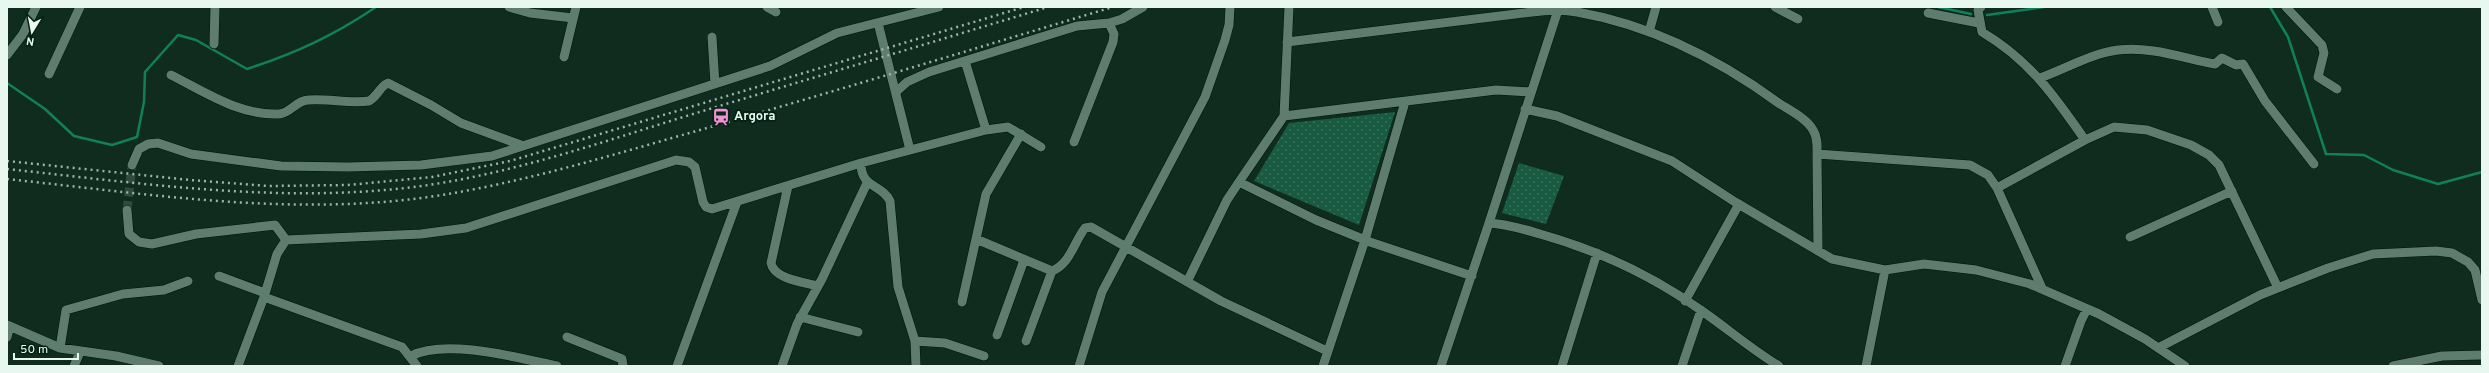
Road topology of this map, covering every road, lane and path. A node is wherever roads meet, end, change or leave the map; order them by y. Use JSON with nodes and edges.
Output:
{"nodes":[{"id":1,"x":36,"y":7,"type":"edge"},
{"id":2,"x":80,"y":7,"type":"edge"},
{"id":3,"x":215,"y":7,"type":"edge"},
{"id":4,"x":509,"y":7,"type":"edge"},
{"id":5,"x":576,"y":7,"type":"edge"},
{"id":6,"x":767,"y":7,"type":"edge"},
{"id":7,"x":939,"y":7,"type":"edge"},
{"id":8,"x":1143,"y":7,"type":"edge"},
{"id":9,"x":1230,"y":7,"type":"edge"},
{"id":10,"x":1289,"y":7,"type":"edge"},
{"id":11,"x":1656,"y":7,"type":"edge"},
{"id":12,"x":1775,"y":7,"type":"edge"},
{"id":13,"x":2212,"y":7,"type":"edge"},
{"id":14,"x":2286,"y":7,"type":"edge"},
{"id":15,"x":1559,"y":8,"type":"edge"},
{"id":16,"x":1977,"y":8,"type":"edge"},
{"id":17,"x":910,"y":11,"type":"edge"},
{"id":18,"x":776,"y":12,"type":"dead end"},
{"id":19,"x":1928,"y":14,"type":"dead end"},
{"id":20,"x":573,"y":18,"type":"junction"},
{"id":21,"x":1798,"y":19,"type":"dead end"},
{"id":22,"x":2218,"y":22,"type":"dead end"},
{"id":23,"x":878,"y":23,"type":"junction"},
{"id":24,"x":1109,"y":23,"type":"junction"},
{"id":25,"x":1979,"y":23,"type":"junction"},
{"id":26,"x":1649,"y":32,"type":"junction"},
{"id":27,"x":712,"y":37,"type":"dead end"},
{"id":28,"x":1287,"y":42,"type":"junction"},
{"id":29,"x":214,"y":44,"type":"dead end"},
{"id":30,"x":7,"y":55,"type":"edge"},
{"id":31,"x":564,"y":57,"type":"dead end"},
{"id":32,"x":965,"y":61,"type":"junction"},
{"id":33,"x":49,"y":74,"type":"dead end"},
{"id":34,"x":171,"y":75,"type":"dead end"},
{"id":35,"x":2040,"y":78,"type":"junction"},
{"id":36,"x":715,"y":84,"type":"junction"},
{"id":37,"x":2337,"y":89,"type":"dead end"},
{"id":38,"x":896,"y":92,"type":"junction"},
{"id":39,"x":1531,"y":92,"type":"junction"},
{"id":40,"x":1406,"y":102,"type":"junction"},
{"id":41,"x":1525,"y":109,"type":"junction"},
{"id":42,"x":1284,"y":116,"type":"junction"},
{"id":43,"x":986,"y":130,"type":"junction"},
{"id":44,"x":1021,"y":134,"type":"junction"},
{"id":45,"x":2085,"y":140,"type":"junction"},
{"id":46,"x":1074,"y":142,"type":"dead end"},
{"id":47,"x":521,"y":145,"type":"junction"},
{"id":48,"x":1041,"y":147,"type":"dead end"},
{"id":49,"x":908,"y":151,"type":"junction"},
{"id":50,"x":1817,"y":154,"type":"junction"},
{"id":51,"x":861,"y":163,"type":"junction"},
{"id":52,"x":2314,"y":164,"type":"dead end"},
{"id":53,"x":132,"y":165,"type":"tunnel mouth"},
{"id":54,"x":867,"y":182,"type":"junction"},
{"id":55,"x":1239,"y":182,"type":"junction"},
{"id":56,"x":788,"y":186,"type":"junction"},
{"id":57,"x":1996,"y":188,"type":"junction"},
{"id":58,"x":2232,"y":191,"type":"junction"},
{"id":59,"x":737,"y":202,"type":"junction"},
{"id":60,"x":1739,"y":204,"type":"junction"},
{"id":61,"x":127,"y":210,"type":"tunnel mouth"},
{"id":62,"x":1489,"y":223,"type":"junction"},
{"id":63,"x":2130,"y":237,"type":"dead end"},
{"id":64,"x":976,"y":239,"type":"junction"},
{"id":65,"x":286,"y":240,"type":"junction"},
{"id":66,"x":1365,"y":240,"type":"junction"},
{"id":67,"x":1126,"y":248,"type":"junction"},
{"id":68,"x":1818,"y":251,"type":"junction"},
{"id":69,"x":1597,"y":253,"type":"junction"},
{"id":70,"x":1024,"y":260,"type":"junction"},
{"id":71,"x":1885,"y":270,"type":"junction"},
{"id":72,"x":1052,"y":271,"type":"junction"},
{"id":73,"x":2478,"y":271,"type":"edge"},
{"id":74,"x":219,"y":276,"type":"dead end"},
{"id":75,"x":1472,"y":276,"type":"junction"},
{"id":76,"x":188,"y":281,"type":"dead end"},
{"id":77,"x":1187,"y":282,"type":"junction"},
{"id":78,"x":818,"y":286,"type":"junction"},
{"id":79,"x":2042,"y":288,"type":"junction"},
{"id":80,"x":2278,"y":288,"type":"junction"},
{"id":81,"x":265,"y":295,"type":"junction"},
{"id":82,"x":2482,"y":300,"type":"edge"},
{"id":83,"x":1685,"y":301,"type":"junction"},
{"id":84,"x":962,"y":302,"type":"dead end"},
{"id":85,"x":2087,"y":309,"type":"junction"},
{"id":86,"x":1701,"y":310,"type":"junction"},
{"id":87,"x":800,"y":317,"type":"junction"},
{"id":88,"x":8,"y":326,"type":"edge"},
{"id":89,"x":858,"y":332,"type":"dead end"},
{"id":90,"x":997,"y":336,"type":"dead end"},
{"id":91,"x":7,"y":337,"type":"edge"},
{"id":92,"x":567,"y":337,"type":"dead end"},
{"id":93,"x":915,"y":341,"type":"junction"},
{"id":94,"x":1026,"y":341,"type":"dead end"},
{"id":95,"x":60,"y":348,"type":"junction"},
{"id":96,"x":2158,"y":348,"type":"junction"},
{"id":97,"x":1327,"y":351,"type":"junction"},
{"id":98,"x":80,"y":352,"type":"junction"},
{"id":99,"x":411,"y":356,"type":"junction"},
{"id":100,"x":984,"y":356,"type":"dead end"},
{"id":101,"x":2482,"y":356,"type":"edge"},
{"id":102,"x":140,"y":364,"type":"edge"},
{"id":103,"x":241,"y":365,"type":"edge"},
{"id":104,"x":74,"y":366,"type":"edge"},
{"id":105,"x":159,"y":366,"type":"edge"},
{"id":106,"x":417,"y":366,"type":"edge"},
{"id":107,"x":557,"y":366,"type":"edge"},
{"id":108,"x":623,"y":366,"type":"edge"},
{"id":109,"x":677,"y":366,"type":"edge"},
{"id":110,"x":782,"y":366,"type":"edge"},
{"id":111,"x":916,"y":366,"type":"edge"},
{"id":112,"x":1079,"y":366,"type":"edge"},
{"id":113,"x":1323,"y":366,"type":"edge"},
{"id":114,"x":1442,"y":366,"type":"edge"},
{"id":115,"x":1562,"y":366,"type":"edge"},
{"id":116,"x":1682,"y":366,"type":"edge"},
{"id":117,"x":1778,"y":366,"type":"edge"},
{"id":118,"x":1866,"y":366,"type":"edge"},
{"id":119,"x":2065,"y":366,"type":"edge"},
{"id":120,"x":2185,"y":366,"type":"edge"},
{"id":121,"x":2392,"y":366,"type":"edge"}],
"edges":[{"from":1,"to":30,"type":"street"},
{"from":2,"to":33,"type":"street"},
{"from":3,"to":29,"type":"street"},
{"from":4,"to":20,"type":"street"},
{"from":5,"to":20,"type":"street"},
{"from":6,"to":18,"type":"street"},
{"from":7,"to":17,"type":"street"},
{"from":8,"to":24,"type":"street"},
{"from":9,"to":67,"type":"street"},
{"from":10,"to":28,"type":"street"},
{"from":11,"to":26,"type":"street"},
{"from":12,"to":21,"type":"street"},
{"from":13,"to":22,"type":"street"},
{"from":14,"to":37,"type":"street"},
{"from":15,"to":26,"type":"street"},
{"from":15,"to":28,"type":"street"},
{"from":15,"to":39,"type":"street"},
{"from":16,"to":25,"type":"street"},
{"from":17,"to":23,"type":"street"},
{"from":19,"to":25,"type":"street"},
{"from":20,"to":31,"type":"street"},
{"from":23,"to":36,"type":"street"},
{"from":23,"to":38,"type":"street"},
{"from":24,"to":32,"type":"street"},
{"from":24,"to":46,"type":"street"},
{"from":25,"to":35,"type":"street"},
{"from":26,"to":50,"type":"street"},
{"from":27,"to":36,"type":"street"},
{"from":28,"to":42,"type":"street"},
{"from":32,"to":38,"type":"street"},
{"from":32,"to":43,"type":"street"},
{"from":34,"to":47,"type":"street"},
{"from":35,"to":45,"type":"street"},
{"from":35,"to":52,"type":"street"},
{"from":36,"to":47,"type":"street"},
{"from":38,"to":49,"type":"street"},
{"from":39,"to":40,"type":"street"},
{"from":39,"to":41,"type":"street"},
{"from":40,"to":42,"type":"street"},
{"from":40,"to":66,"type":"street"},
{"from":41,"to":60,"type":"street"},
{"from":41,"to":62,"type":"street"},
{"from":42,"to":55,"type":"street"},
{"from":43,"to":44,"type":"street"},
{"from":43,"to":49,"type":"street"},
{"from":44,"to":48,"type":"street"},
{"from":44,"to":64,"type":"street"},
{"from":45,"to":57,"type":"street"},
{"from":45,"to":58,"type":"street"},
{"from":47,"to":53,"type":"street"},
{"from":49,"to":51,"type":"street"},
{"from":50,"to":57,"type":"street"},
{"from":50,"to":68,"type":"street"},
{"from":51,"to":54,"type":"street"},
{"from":51,"to":56,"type":"street"},
{"from":54,"to":78,"type":"street"},
{"from":54,"to":93,"type":"street"},
{"from":55,"to":66,"type":"street"},
{"from":55,"to":77,"type":"street"},
{"from":56,"to":59,"type":"street"},
{"from":56,"to":78,"type":"street"},
{"from":57,"to":79,"type":"street"},
{"from":58,"to":63,"type":"street"},
{"from":58,"to":80,"type":"street"},
{"from":59,"to":65,"type":"street"},
{"from":59,"to":109,"type":"street"},
{"from":60,"to":68,"type":"street"},
{"from":60,"to":83,"type":"street"},
{"from":61,"to":65,"type":"street"},
{"from":62,"to":69,"type":"street"},
{"from":62,"to":75,"type":"street"},
{"from":64,"to":70,"type":"street"},
{"from":64,"to":84,"type":"street"},
{"from":65,"to":81,"type":"street"},
{"from":66,"to":75,"type":"street"},
{"from":66,"to":97,"type":"street"},
{"from":67,"to":72,"type":"street"},
{"from":67,"to":77,"type":"street"},
{"from":67,"to":112,"type":"street"},
{"from":68,"to":71,"type":"street"},
{"from":69,"to":83,"type":"street"},
{"from":69,"to":115,"type":"street"},
{"from":70,"to":72,"type":"street"},
{"from":70,"to":90,"type":"street"},
{"from":71,"to":79,"type":"street"},
{"from":71,"to":118,"type":"street"},
{"from":72,"to":94,"type":"street"},
{"from":73,"to":80,"type":"street"},
{"from":73,"to":82,"type":"street"},
{"from":74,"to":81,"type":"street"},
{"from":75,"to":114,"type":"street"},
{"from":76,"to":95,"type":"street"},
{"from":77,"to":97,"type":"street"},
{"from":78,"to":87,"type":"street"},
{"from":79,"to":85,"type":"street"},
{"from":80,"to":96,"type":"street"},
{"from":81,"to":99,"type":"street"},
{"from":81,"to":103,"type":"street"},
{"from":83,"to":86,"type":"street"},
{"from":85,"to":96,"type":"street"},
{"from":85,"to":119,"type":"street"},
{"from":86,"to":116,"type":"street"},
{"from":86,"to":117,"type":"street"},
{"from":87,"to":89,"type":"street"},
{"from":87,"to":110,"type":"street"},
{"from":88,"to":91,"type":"street"},
{"from":88,"to":95,"type":"street"},
{"from":92,"to":108,"type":"street"},
{"from":93,"to":100,"type":"street"},
{"from":93,"to":111,"type":"street"},
{"from":95,"to":98,"type":"street"},
{"from":96,"to":120,"type":"street"},
{"from":97,"to":113,"type":"street"},
{"from":98,"to":102,"type":"street"},
{"from":98,"to":104,"type":"street"},
{"from":99,"to":106,"type":"street"},
{"from":99,"to":107,"type":"street"},
{"from":101,"to":121,"type":"street"},
{"from":102,"to":105,"type":"street"}]}
